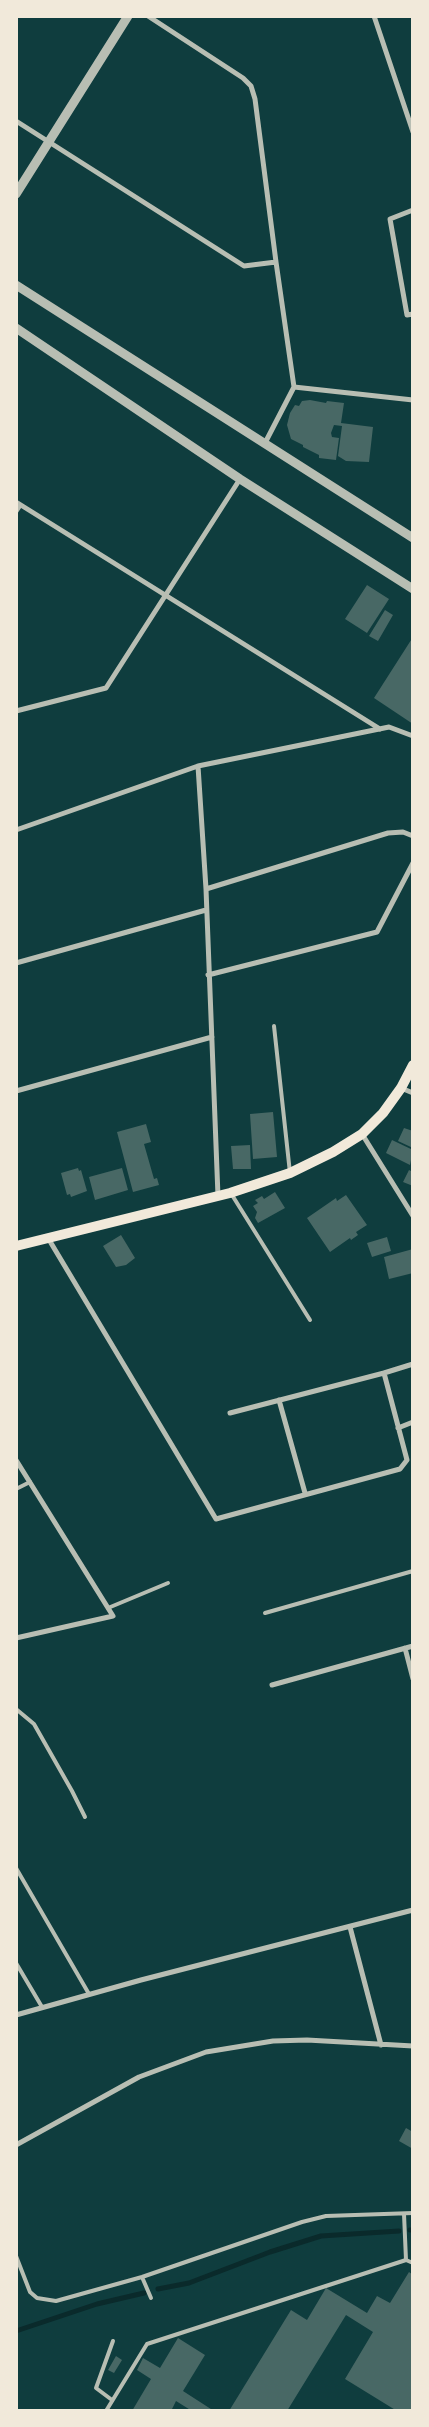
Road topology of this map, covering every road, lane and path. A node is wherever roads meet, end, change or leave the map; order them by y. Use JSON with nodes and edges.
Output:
{"nodes":[{"id":1,"x":128,"y":16,"type":"edge"},
{"id":2,"x":148,"y":16,"type":"edge"},
{"id":3,"x":374,"y":16,"type":"edge"},
{"id":4,"x":16,"y":121,"type":"edge"},
{"id":5,"x":413,"y":132,"type":"edge"},
{"id":6,"x":48,"y":142,"type":"junction"},
{"id":7,"x":16,"y":194,"type":"edge"},
{"id":8,"x":413,"y":210,"type":"edge"},
{"id":9,"x":276,"y":262,"type":"junction"},
{"id":10,"x":16,"y":285,"type":"edge"},
{"id":11,"x":413,"y":314,"type":"edge"},
{"id":12,"x":16,"y":328,"type":"edge"},
{"id":13,"x":294,"y":387,"type":"junction"},
{"id":14,"x":413,"y":400,"type":"edge"},
{"id":15,"x":265,"y":443,"type":"junction"},
{"id":16,"x":240,"y":479,"type":"junction"},
{"id":17,"x":18,"y":504,"type":"edge"},
{"id":18,"x":16,"y":512,"type":"edge"},
{"id":19,"x":413,"y":538,"type":"edge"},
{"id":20,"x":413,"y":589,"type":"edge"},
{"id":21,"x":168,"y":595,"type":"junction"},
{"id":22,"x":16,"y":711,"type":"edge"},
{"id":23,"x":380,"y":729,"type":"junction"},
{"id":24,"x":413,"y":736,"type":"edge"},
{"id":25,"x":198,"y":766,"type":"junction"},
{"id":26,"x":16,"y":830,"type":"edge"},
{"id":27,"x":413,"y":836,"type":"edge"},
{"id":28,"x":413,"y":863,"type":"edge"},
{"id":29,"x":206,"y":889,"type":"junction"},
{"id":30,"x":206,"y":910,"type":"junction"},
{"id":31,"x":16,"y":962,"type":"edge"},
{"id":32,"x":208,"y":975,"type":"junction"},
{"id":33,"x":274,"y":1026,"type":"dead end"},
{"id":34,"x":212,"y":1037,"type":"junction"},
{"id":35,"x":413,"y":1066,"type":"edge"},
{"id":36,"x":401,"y":1088,"type":"junction"},
{"id":37,"x":16,"y":1091,"type":"edge"},
{"id":38,"x":413,"y":1093,"type":"edge"},
{"id":39,"x":362,"y":1134,"type":"junction"},
{"id":40,"x":290,"y":1173,"type":"junction"},
{"id":41,"x":230,"y":1193,"type":"junction"},
{"id":42,"x":218,"y":1196,"type":"junction"},
{"id":43,"x":413,"y":1216,"type":"edge"},
{"id":44,"x":48,"y":1238,"type":"junction"},
{"id":45,"x":16,"y":1246,"type":"edge"},
{"id":46,"x":310,"y":1320,"type":"dead end"},
{"id":47,"x":413,"y":1364,"type":"edge"},
{"id":48,"x":384,"y":1373,"type":"junction"},
{"id":49,"x":279,"y":1400,"type":"junction"},
{"id":50,"x":230,"y":1413,"type":"dead end"},
{"id":51,"x":413,"y":1422,"type":"edge"},
{"id":52,"x":398,"y":1428,"type":"junction"},
{"id":53,"x":16,"y":1460,"type":"edge"},
{"id":54,"x":30,"y":1482,"type":"junction"},
{"id":55,"x":16,"y":1489,"type":"edge"},
{"id":56,"x":305,"y":1493,"type":"junction"},
{"id":57,"x":413,"y":1572,"type":"edge"},
{"id":58,"x":168,"y":1583,"type":"dead end"},
{"id":59,"x":108,"y":1608,"type":"junction"},
{"id":60,"x":265,"y":1613,"type":"dead end"},
{"id":61,"x":16,"y":1638,"type":"edge"},
{"id":62,"x":413,"y":1646,"type":"edge"},
{"id":63,"x":406,"y":1648,"type":"junction"},
{"id":64,"x":413,"y":1679,"type":"edge"},
{"id":65,"x":272,"y":1685,"type":"dead end"},
{"id":66,"x":16,"y":1709,"type":"edge"},
{"id":67,"x":85,"y":1817,"type":"dead end"},
{"id":68,"x":16,"y":1868,"type":"edge"},
{"id":69,"x":413,"y":1910,"type":"edge"},
{"id":70,"x":350,"y":1927,"type":"junction"},
{"id":71,"x":16,"y":1963,"type":"edge"},
{"id":72,"x":89,"y":1994,"type":"junction"},
{"id":73,"x":42,"y":2007,"type":"junction"},
{"id":74,"x":16,"y":2014,"type":"edge"},
{"id":75,"x":382,"y":2045,"type":"junction"},
{"id":76,"x":413,"y":2046,"type":"edge"},
{"id":77,"x":16,"y":2145,"type":"edge"},
{"id":78,"x":413,"y":2213,"type":"edge"},
{"id":79,"x":404,"y":2214,"type":"junction"},
{"id":80,"x":16,"y":2256,"type":"edge"},
{"id":81,"x":406,"y":2260,"type":"junction"},
{"id":82,"x":413,"y":2263,"type":"edge"},
{"id":83,"x":142,"y":2277,"type":"junction"},
{"id":84,"x":151,"y":2298,"type":"dead end"},
{"id":85,"x":113,"y":2341,"type":"dead end"},
{"id":86,"x":112,"y":2400,"type":"junction"},
{"id":87,"x":106,"y":2411,"type":"edge"}],
"edges":[{"from":1,"to":6,"type":"street"},
{"from":2,"to":9,"type":"street"},
{"from":3,"to":5,"type":"street"},
{"from":4,"to":6,"type":"street"},
{"from":6,"to":7,"type":"street"},
{"from":6,"to":9,"type":"street"},
{"from":8,"to":11,"type":"street"},
{"from":9,"to":13,"type":"street"},
{"from":10,"to":15,"type":"street"},
{"from":12,"to":16,"type":"street"},
{"from":13,"to":14,"type":"street"},
{"from":13,"to":15,"type":"street"},
{"from":15,"to":19,"type":"street"},
{"from":16,"to":20,"type":"street"},
{"from":16,"to":21,"type":"street"},
{"from":17,"to":18,"type":"street"},
{"from":17,"to":21,"type":"street"},
{"from":21,"to":22,"type":"street"},
{"from":21,"to":23,"type":"street"},
{"from":23,"to":24,"type":"street"},
{"from":23,"to":25,"type":"street"},
{"from":25,"to":26,"type":"street"},
{"from":25,"to":29,"type":"street"},
{"from":27,"to":29,"type":"street"},
{"from":28,"to":32,"type":"street"},
{"from":29,"to":30,"type":"street"},
{"from":30,"to":31,"type":"street"},
{"from":30,"to":32,"type":"street"},
{"from":32,"to":34,"type":"street"},
{"from":33,"to":40,"type":"lane"},
{"from":34,"to":37,"type":"street"},
{"from":34,"to":42,"type":"street"},
{"from":35,"to":36,"type":"main road"},
{"from":36,"to":38,"type":"street"},
{"from":36,"to":39,"type":"main road"},
{"from":39,"to":40,"type":"main road"},
{"from":39,"to":43,"type":"street"},
{"from":40,"to":41,"type":"main road"},
{"from":41,"to":42,"type":"main road"},
{"from":41,"to":46,"type":"lane"},
{"from":42,"to":44,"type":"main road"},
{"from":44,"to":45,"type":"main road"},
{"from":44,"to":56,"type":"street"},
{"from":47,"to":48,"type":"street"},
{"from":48,"to":49,"type":"street"},
{"from":48,"to":52,"type":"street"},
{"from":49,"to":50,"type":"street"},
{"from":49,"to":56,"type":"street"},
{"from":51,"to":52,"type":"street"},
{"from":52,"to":56,"type":"street"},
{"from":53,"to":54,"type":"street"},
{"from":54,"to":55,"type":"lane"},
{"from":54,"to":59,"type":"street"},
{"from":57,"to":60,"type":"lane"},
{"from":58,"to":59,"type":"lane"},
{"from":59,"to":61,"type":"street"},
{"from":62,"to":63,"type":"street"},
{"from":63,"to":64,"type":"street"},
{"from":63,"to":65,"type":"street"},
{"from":66,"to":67,"type":"lane"},
{"from":68,"to":72,"type":"lane"},
{"from":69,"to":70,"type":"street"},
{"from":70,"to":72,"type":"street"},
{"from":70,"to":75,"type":"street"},
{"from":71,"to":73,"type":"lane"},
{"from":72,"to":73,"type":"street"},
{"from":73,"to":74,"type":"street"},
{"from":75,"to":76,"type":"street"},
{"from":75,"to":77,"type":"street"},
{"from":78,"to":79,"type":"lane"},
{"from":79,"to":81,"type":"lane"},
{"from":79,"to":83,"type":"lane"},
{"from":80,"to":83,"type":"lane"},
{"from":81,"to":82,"type":"lane"},
{"from":81,"to":86,"type":"lane"},
{"from":83,"to":84,"type":"lane"},
{"from":85,"to":86,"type":"lane"},
{"from":86,"to":87,"type":"lane"}]}
